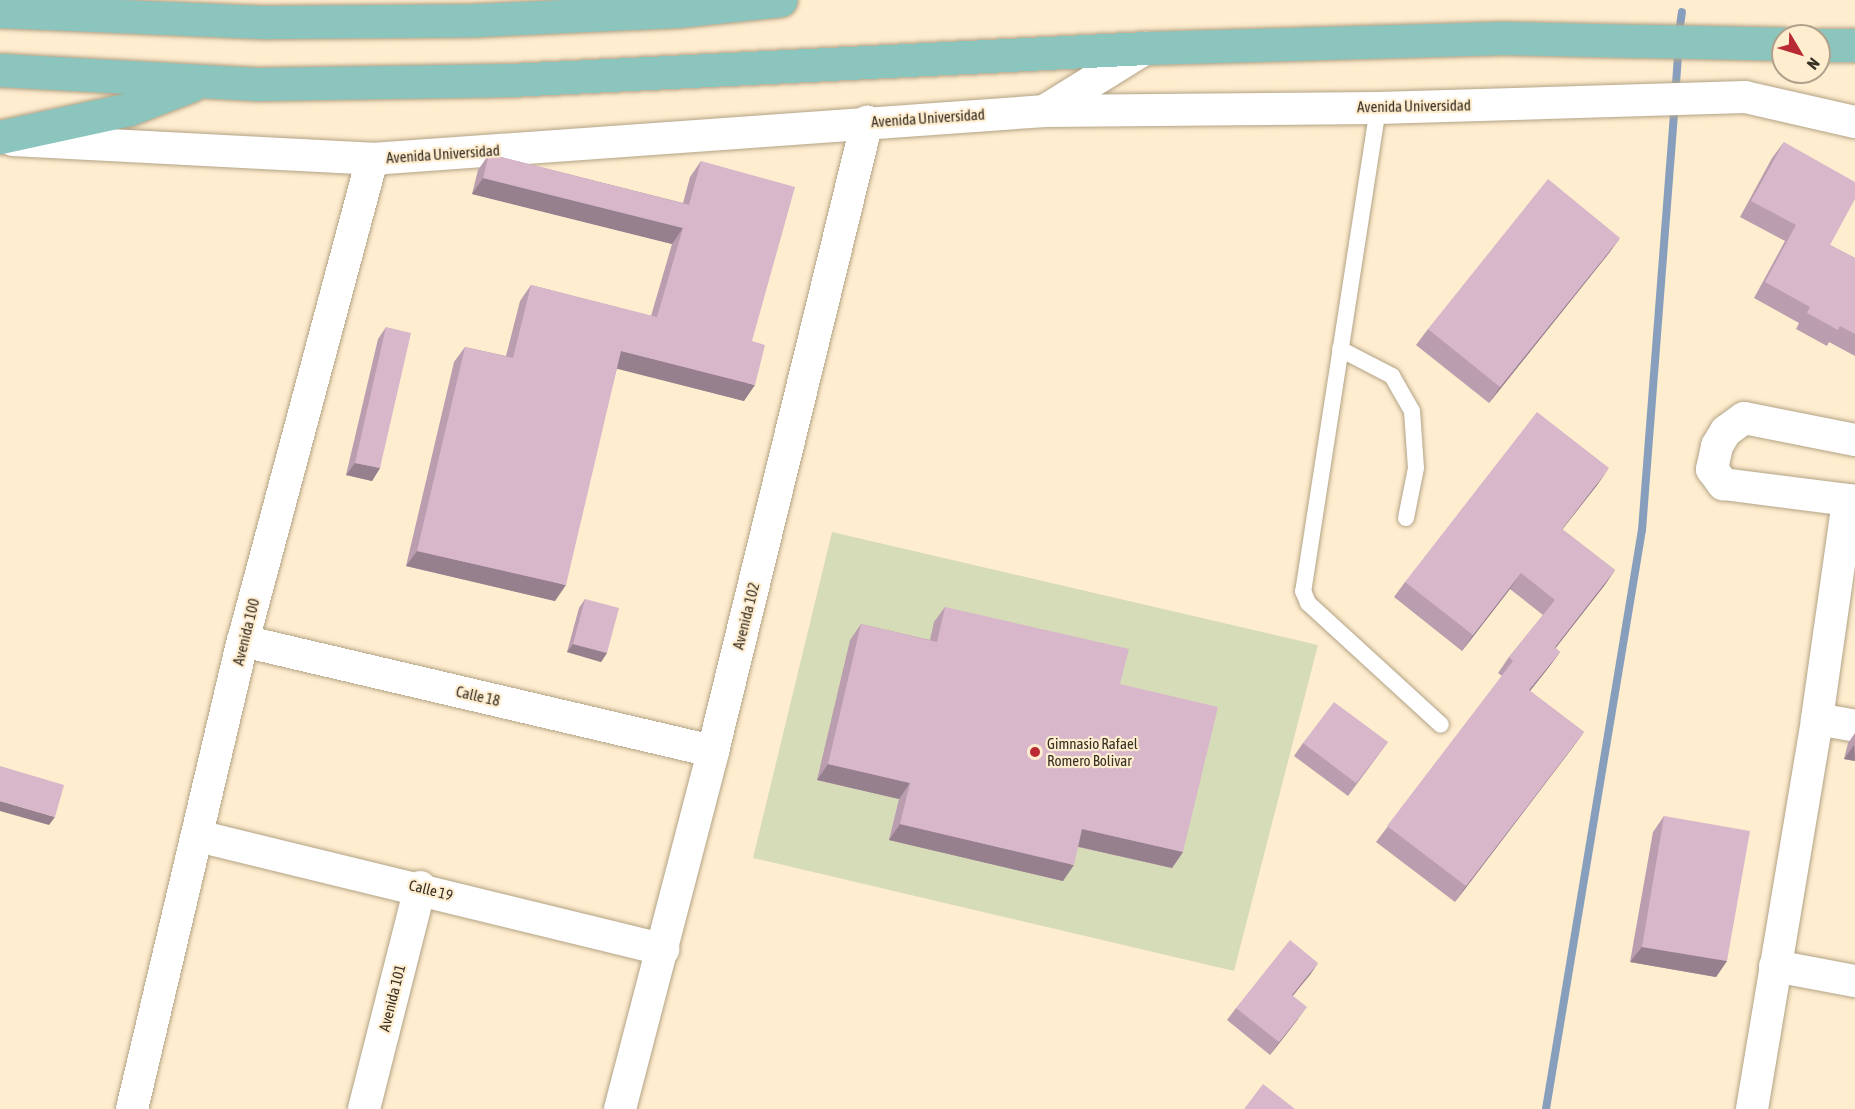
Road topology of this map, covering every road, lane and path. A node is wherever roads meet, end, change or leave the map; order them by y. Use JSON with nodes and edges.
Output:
{"nodes":[{"id":1,"x":780,"y":0,"type":"edge"},
{"id":2,"x":666,"y":5,"type":"edge"},
{"id":3,"x":0,"y":11,"type":"edge"},
{"id":4,"x":1771,"y":44,"type":"edge"},
{"id":5,"x":1831,"y":45,"type":"edge"},
{"id":6,"x":1855,"y":45,"type":"edge"},
{"id":7,"x":1146,"y":48,"type":"junction"},
{"id":8,"x":0,"y":70,"type":"edge"},
{"id":9,"x":203,"y":81,"type":"junction"},
{"id":10,"x":1378,"y":108,"type":"junction"},
{"id":11,"x":1045,"y":111,"type":"junction"},
{"id":12,"x":867,"y":122,"type":"junction"},
{"id":13,"x":1855,"y":122,"type":"edge"},
{"id":14,"x":0,"y":138,"type":"edge"},
{"id":15,"x":372,"y":159,"type":"junction"},
{"id":16,"x":1340,"y":349,"type":"junction"},
{"id":17,"x":1855,"y":440,"type":"edge"},
{"id":18,"x":1852,"y":501,"type":"edge"},
{"id":19,"x":1406,"y":518,"type":"dead end"},
{"id":20,"x":243,"y":641,"type":"junction"},
{"id":21,"x":1817,"y":719,"type":"junction"},
{"id":22,"x":1441,"y":725,"type":"dead end"},
{"id":23,"x":1855,"y":726,"type":"edge"},
{"id":24,"x":713,"y":751,"type":"junction"},
{"id":25,"x":198,"y":836,"type":"junction"},
{"id":26,"x":420,"y":887,"type":"junction"},
{"id":27,"x":663,"y":949,"type":"junction"},
{"id":28,"x":1775,"y":966,"type":"junction"},
{"id":29,"x":1855,"y":981,"type":"edge"},
{"id":30,"x":132,"y":1109,"type":"edge"},
{"id":31,"x":364,"y":1109,"type":"edge"},
{"id":32,"x":620,"y":1109,"type":"edge"},
{"id":33,"x":1752,"y":1109,"type":"edge"}],
"edges":[{"from":1,"to":2,"type":"main road"},
{"from":2,"to":3,"type":"main road"},
{"from":4,"to":7,"type":"main road"},
{"from":5,"to":6,"type":"main road"},
{"from":7,"to":9,"type":"main road"},
{"from":7,"to":11,"type":"street"},
{"from":8,"to":9,"type":"main road"},
{"from":9,"to":14,"type":"main road"},
{"from":10,"to":11,"type":"street","name":"Avenida Universidad"},
{"from":10,"to":13,"type":"street","name":"Avenida Universidad"},
{"from":10,"to":16,"type":"lane"},
{"from":11,"to":12,"type":"street","name":"Avenida Universidad"},
{"from":12,"to":15,"type":"street","name":"Avenida Universidad"},
{"from":12,"to":24,"type":"street","name":"Avenida 102"},
{"from":14,"to":15,"type":"street","name":"Avenida Universidad"},
{"from":15,"to":20,"type":"street","name":"Avenida 100"},
{"from":16,"to":19,"type":"lane"},
{"from":16,"to":22,"type":"lane"},
{"from":17,"to":18,"type":"street"},
{"from":18,"to":21,"type":"street"},
{"from":20,"to":24,"type":"street","name":"Calle 18"},
{"from":20,"to":25,"type":"street","name":"Avenida 100"},
{"from":21,"to":23,"type":"street"},
{"from":21,"to":28,"type":"street"},
{"from":24,"to":27,"type":"street","name":"Avenida 102"},
{"from":25,"to":26,"type":"street","name":"Calle 19"},
{"from":25,"to":30,"type":"street","name":"Avenida 100"},
{"from":26,"to":27,"type":"street","name":"Calle 19"},
{"from":26,"to":31,"type":"street","name":"Avenida 101"},
{"from":27,"to":32,"type":"street","name":"Avenida 102"},
{"from":28,"to":29,"type":"street"},
{"from":28,"to":33,"type":"street"}]}
